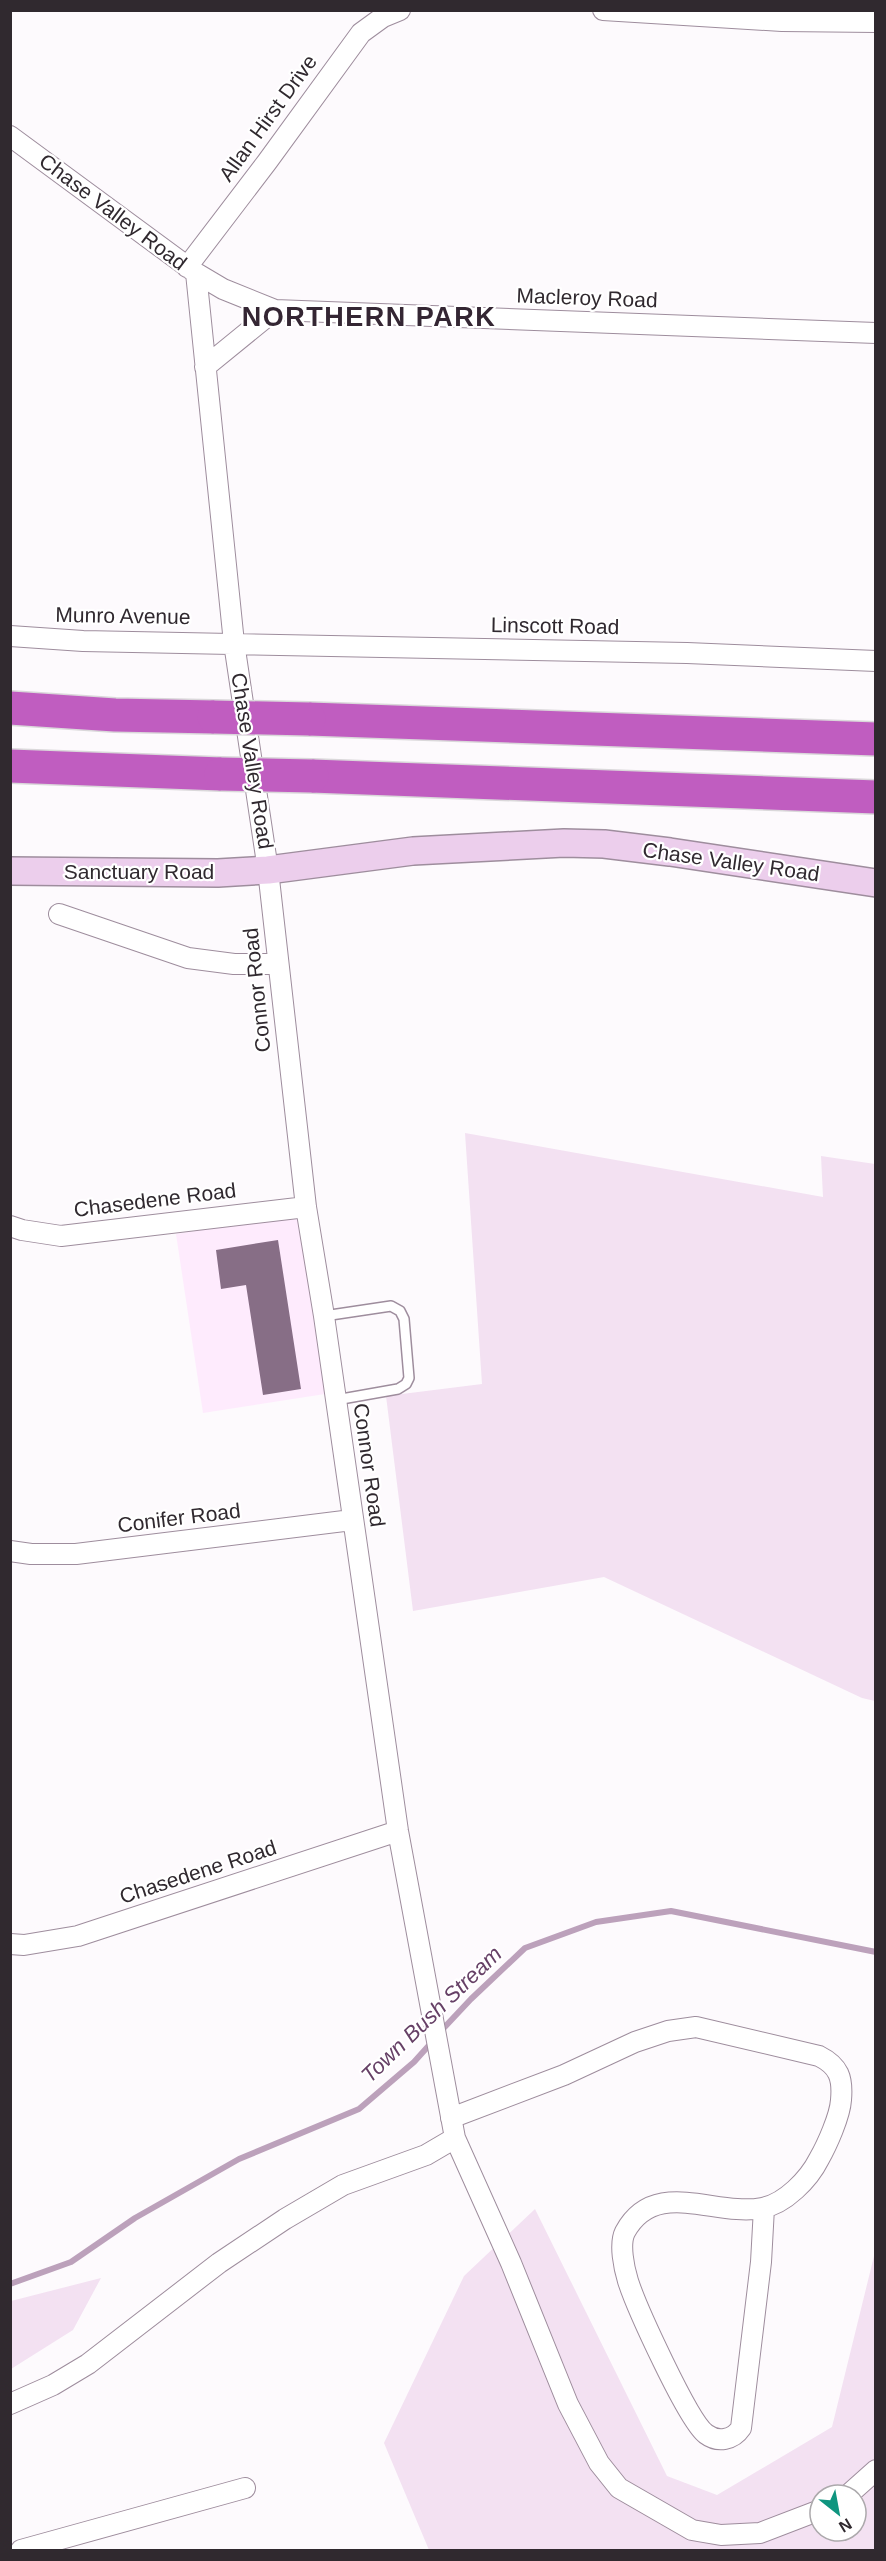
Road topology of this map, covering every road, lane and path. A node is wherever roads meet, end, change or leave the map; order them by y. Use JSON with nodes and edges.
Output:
{"nodes":[{"id":1,"x":400,"y":10,"type":"edge"},
{"id":2,"x":603,"y":10,"type":"edge"},
{"id":3,"x":876,"y":22,"type":"edge"},
{"id":4,"x":10,"y":135,"type":"edge"},
{"id":5,"x":191,"y":270,"type":"junction"},
{"id":6,"x":275,"y":310,"type":"junction"},
{"id":7,"x":876,"y":333,"type":"edge"},
{"id":8,"x":205,"y":367,"type":"junction"},
{"id":9,"x":10,"y":636,"type":"edge"},
{"id":10,"x":234,"y":643,"type":"junction"},
{"id":11,"x":876,"y":661,"type":"edge"},
{"id":12,"x":10,"y":708,"type":"edge"},
{"id":13,"x":876,"y":739,"type":"edge"},
{"id":14,"x":10,"y":766,"type":"edge"},
{"id":15,"x":168,"y":773,"type":"junction"},
{"id":16,"x":10,"y":784,"type":"edge"},
{"id":17,"x":876,"y":796,"type":"edge"},
{"id":18,"x":268,"y":870,"type":"junction"},
{"id":19,"x":10,"y":871,"type":"edge"},
{"id":20,"x":876,"y":883,"type":"edge"},
{"id":21,"x":59,"y":914,"type":"dead end"},
{"id":22,"x":278,"y":964,"type":"junction"},
{"id":23,"x":306,"y":1207,"type":"junction"},
{"id":24,"x":10,"y":1226,"type":"edge"},
{"id":25,"x":324,"y":1316,"type":"junction"},
{"id":26,"x":335,"y":1400,"type":"junction"},
{"id":27,"x":352,"y":1520,"type":"junction"},
{"id":28,"x":10,"y":1551,"type":"edge"},
{"id":29,"x":399,"y":1831,"type":"junction"},
{"id":30,"x":10,"y":1944,"type":"edge"},
{"id":31,"x":451,"y":2118,"type":"junction"},
{"id":32,"x":455,"y":2138,"type":"junction"},
{"id":33,"x":764,"y":2208,"type":"junction"},
{"id":34,"x":10,"y":2404,"type":"edge"},
{"id":35,"x":876,"y":2470,"type":"edge"},
{"id":36,"x":861,"y":2483,"type":"edge"},
{"id":37,"x":245,"y":2488,"type":"dead end"},
{"id":38,"x":808,"y":2515,"type":"edge"},
{"id":39,"x":21,"y":2550,"type":"edge"}],
"edges":[{"from":1,"to":5,"type":"street","name":"Allan Hirst Drive"},
{"from":2,"to":3,"type":"street"},
{"from":4,"to":5,"type":"street","name":"Chase Valley Road"},
{"from":5,"to":6,"type":"street","name":"Macleroy Road"},
{"from":5,"to":8,"type":"street","name":"Chase Valley Road"},
{"from":6,"to":7,"type":"street","name":"Macleroy Road"},
{"from":6,"to":8,"type":"street"},
{"from":8,"to":10,"type":"street","name":"Chase Valley Road"},
{"from":9,"to":10,"type":"street","name":"Munro Avenue"},
{"from":10,"to":11,"type":"street","name":"Linscott Road"},
{"from":10,"to":18,"type":"street","name":"Chase Valley Road"},
{"from":12,"to":13,"type":"highway","bridge":true},
{"from":14,"to":15,"type":"highway"},
{"from":15,"to":16,"type":"highway"},
{"from":15,"to":17,"type":"highway","bridge":true},
{"from":18,"to":19,"type":"street","name":"Sanctuary Road"},
{"from":18,"to":20,"type":"street","name":"Chase Valley Road"},
{"from":18,"to":22,"type":"street","name":"Connor Road"},
{"from":21,"to":22,"type":"street"},
{"from":22,"to":23,"type":"street","name":"Connor Road"},
{"from":23,"to":24,"type":"street","name":"Chasedene Road"},
{"from":23,"to":25,"type":"street","name":"Connor Road"},
{"from":25,"to":26,"type":"street","name":"Connor Road"},
{"from":25,"to":26,"type":"lane"},
{"from":26,"to":27,"type":"street","name":"Connor Road"},
{"from":27,"to":28,"type":"street","name":"Conifer Road"},
{"from":27,"to":29,"type":"street","name":"Connor Road"},
{"from":29,"to":30,"type":"street","name":"Chasedene Road"},
{"from":29,"to":31,"type":"street","name":"Connor Road"},
{"from":31,"to":32,"type":"street","name":"Connor Road"},
{"from":31,"to":33,"type":"street"},
{"from":32,"to":34,"type":"street"},
{"from":32,"to":38,"type":"street","name":"Connor Road"},
{"from":33,"to":33,"type":"street"},
{"from":35,"to":36,"type":"street"},
{"from":37,"to":39,"type":"street"}]}
